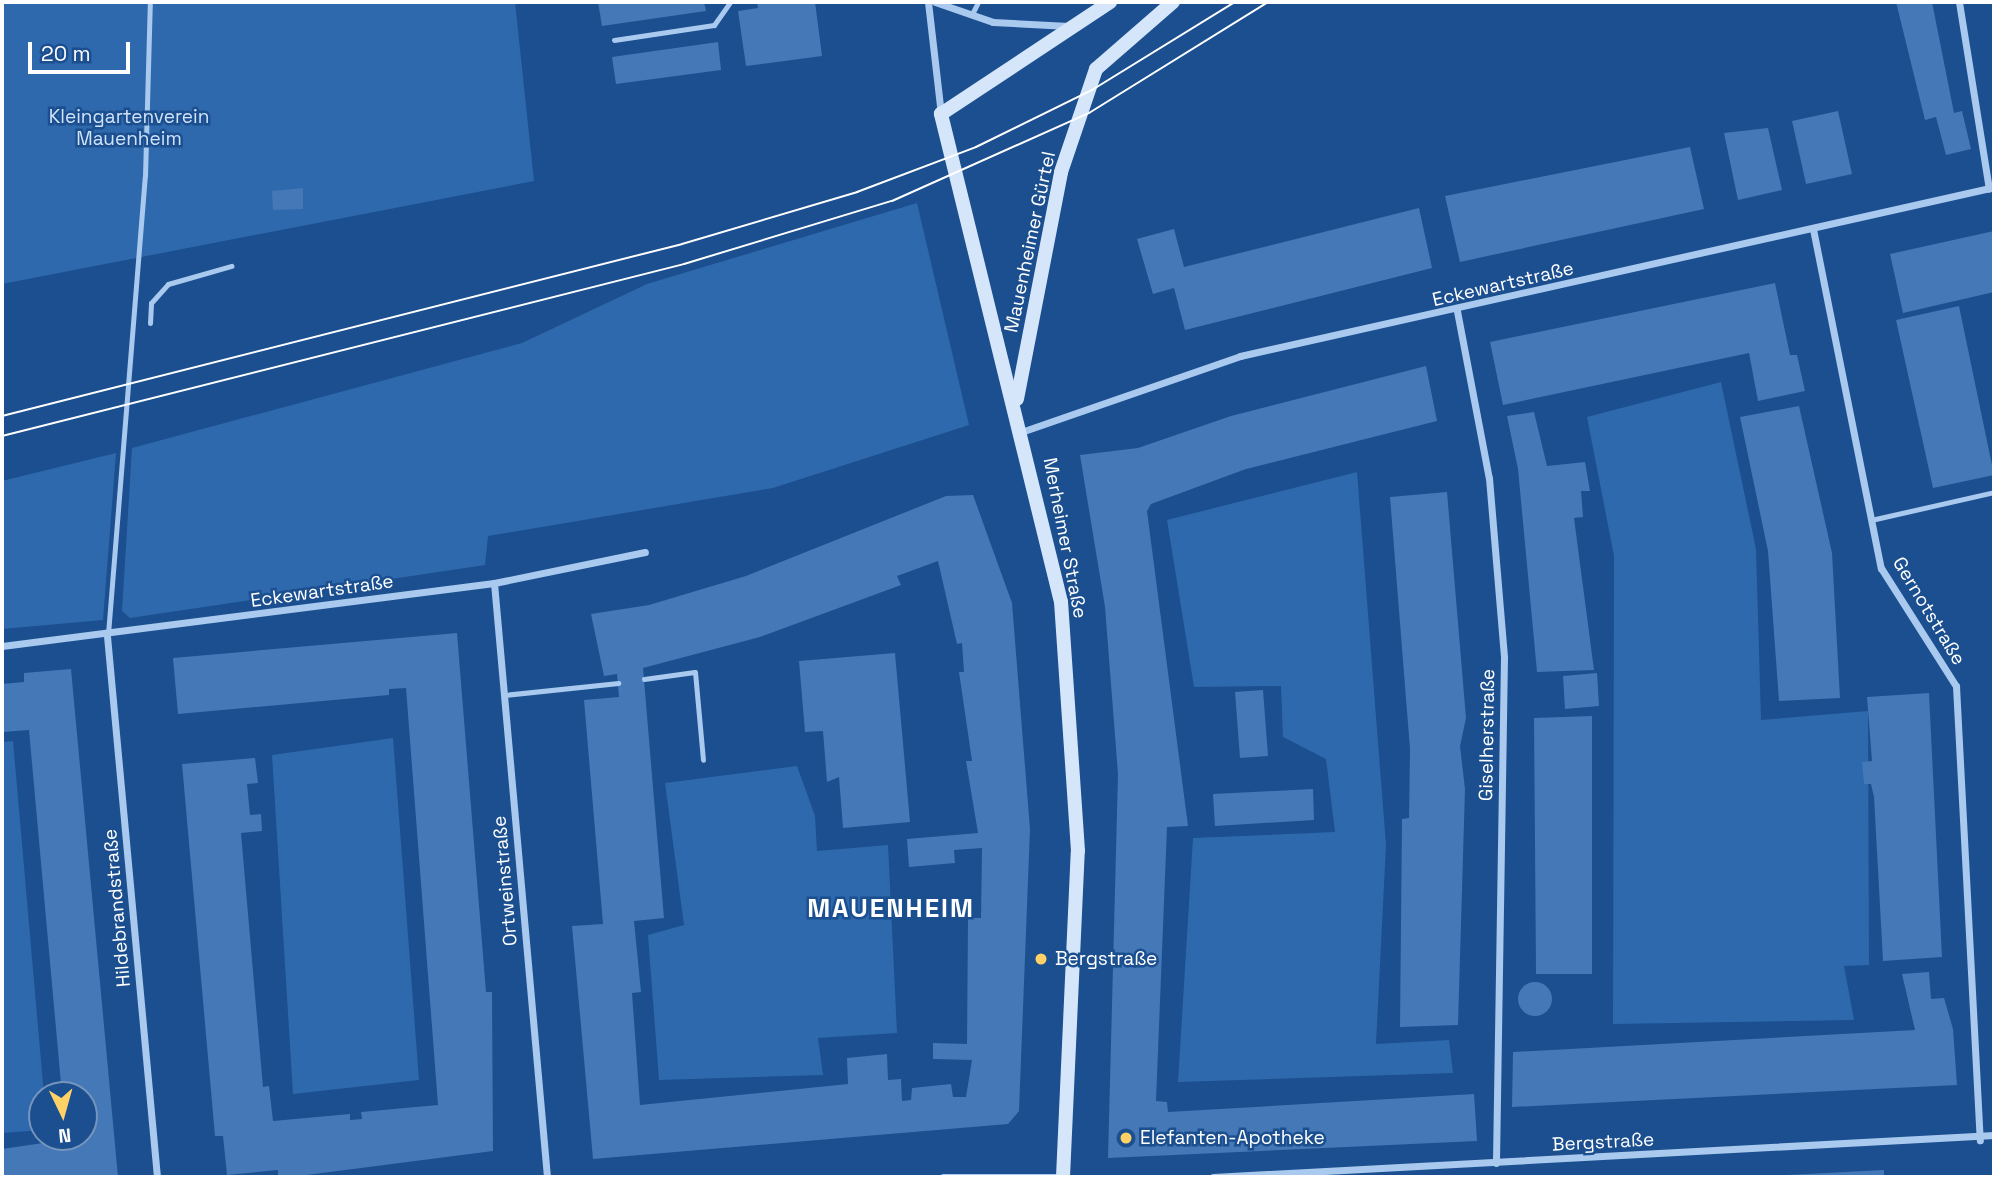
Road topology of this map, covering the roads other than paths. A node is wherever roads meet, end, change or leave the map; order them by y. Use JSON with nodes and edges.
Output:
{"nodes":[{"id":1,"x":150,"y":2,"type":"edge"},
{"id":2,"x":730,"y":2,"type":"edge"},
{"id":3,"x":928,"y":2,"type":"edge"},
{"id":4,"x":935,"y":2,"type":"edge"},
{"id":5,"x":978,"y":2,"type":"edge"},
{"id":6,"x":1110,"y":2,"type":"edge"},
{"id":7,"x":1173,"y":2,"type":"edge"},
{"id":8,"x":1959,"y":2,"type":"edge"},
{"id":9,"x":972,"y":14,"type":"junction"},
{"id":10,"x":1073,"y":26,"type":"junction"},
{"id":11,"x":614,"y":40,"type":"dead end"},
{"id":12,"x":941,"y":114,"type":"junction"},
{"id":13,"x":1991,"y":188,"type":"edge"},
{"id":14,"x":1813,"y":229,"type":"junction"},
{"id":15,"x":231,"y":266,"type":"dead end"},
{"id":16,"x":1457,"y":311,"type":"junction"},
{"id":17,"x":150,"y":323,"type":"dead end"},
{"id":18,"x":1016,"y":403,"type":"junction"},
{"id":19,"x":1024,"y":431,"type":"junction"},
{"id":20,"x":1994,"y":492,"type":"edge"},
{"id":21,"x":1871,"y":520,"type":"junction"},
{"id":22,"x":645,"y":552,"type":"dead end"},
{"id":23,"x":494,"y":583,"type":"junction"},
{"id":24,"x":107,"y":636,"type":"junction"},
{"id":25,"x":2,"y":646,"type":"edge"},
{"id":26,"x":643,"y":679,"type":"dead end"},
{"id":27,"x":618,"y":683,"type":"dead end"},
{"id":28,"x":504,"y":695,"type":"junction"},
{"id":29,"x":703,"y":760,"type":"dead end"},
{"id":30,"x":1994,"y":1135,"type":"edge"},
{"id":31,"x":1980,"y":1140,"type":"junction"},
{"id":32,"x":1496,"y":1163,"type":"junction"},
{"id":33,"x":157,"y":1177,"type":"edge"},
{"id":34,"x":547,"y":1177,"type":"edge"},
{"id":35,"x":943,"y":1177,"type":"edge"},
{"id":36,"x":1061,"y":1177,"type":"edge"},
{"id":37,"x":1213,"y":1177,"type":"edge"}],
"edges":[{"from":1,"to":24,"type":"lane"},
{"from":2,"to":11,"type":"lane"},
{"from":3,"to":12,"type":"street","name":"Merheimer Straße"},
{"from":4,"to":9,"type":"street"},
{"from":5,"to":9,"type":"lane"},
{"from":6,"to":10,"type":"main road"},
{"from":7,"to":18,"type":"main road","name":"Mauenheimer Gürtel"},
{"from":8,"to":13,"type":"street"},
{"from":9,"to":10,"type":"street"},
{"from":10,"to":12,"type":"main road"},
{"from":12,"to":18,"type":"main road","name":"Merheimer Straße"},
{"from":13,"to":14,"type":"street","name":"Eckewartstraße"},
{"from":14,"to":16,"type":"street","name":"Eckewartstraße"},
{"from":14,"to":21,"type":"street","name":"Gernotstraße"},
{"from":15,"to":17,"type":"lane"},
{"from":16,"to":19,"type":"street","name":"Eckewartstraße"},
{"from":16,"to":32,"type":"street","name":"Giselherstraße"},
{"from":18,"to":19,"type":"main road","name":"Merheimer Straße"},
{"from":19,"to":36,"type":"main road","name":"Merheimer Straße"},
{"from":20,"to":21,"type":"lane"},
{"from":21,"to":31,"type":"street","name":"Gernotstraße"},
{"from":22,"to":23,"type":"street","name":"Eckewartstraße"},
{"from":23,"to":24,"type":"street","name":"Eckewartstraße"},
{"from":23,"to":28,"type":"street","name":"Ortweinstraße"},
{"from":24,"to":25,"type":"street","name":"Eckewartstraße"},
{"from":24,"to":33,"type":"street","name":"Hildebrandstraße"},
{"from":26,"to":29,"type":"lane"},
{"from":27,"to":28,"type":"lane"},
{"from":28,"to":34,"type":"street","name":"Ortweinstraße"},
{"from":30,"to":31,"type":"street","name":"Bergstraße"},
{"from":31,"to":32,"type":"street","name":"Bergstraße"},
{"from":32,"to":37,"type":"street","name":"Bergstraße"},
{"from":35,"to":36,"type":"street"}]}
